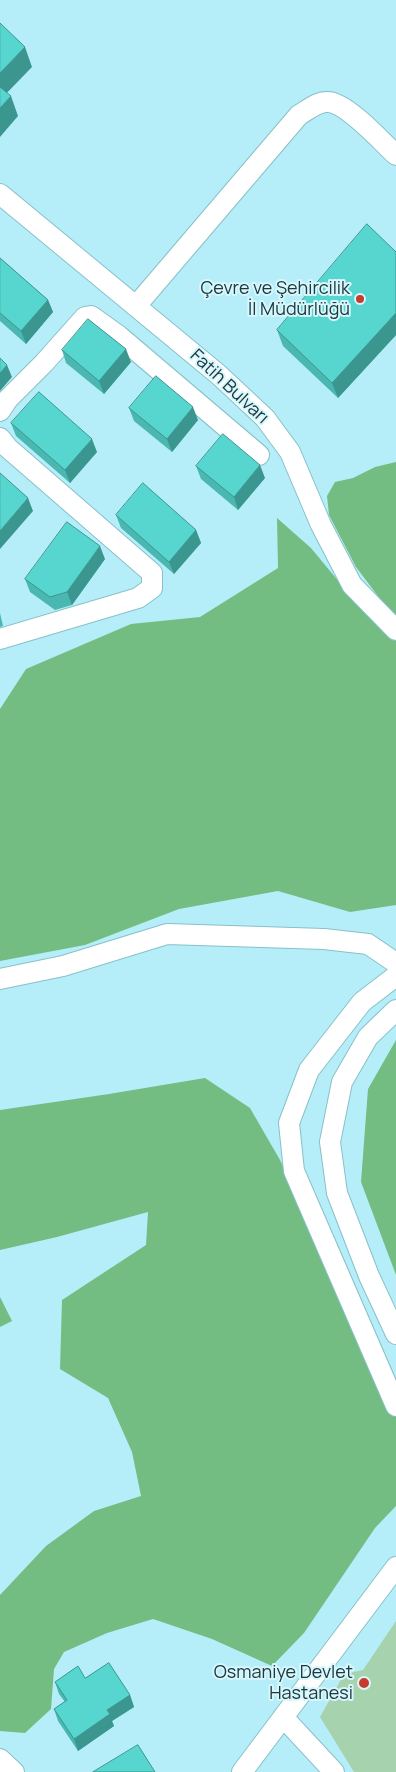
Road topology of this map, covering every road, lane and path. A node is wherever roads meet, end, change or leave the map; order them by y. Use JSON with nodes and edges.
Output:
{"nodes":[{"id":1,"x":396,"y":155,"type":"edge"},
{"id":2,"x":0,"y":194,"type":"edge"},
{"id":3,"x":136,"y":306,"type":"junction"},
{"id":4,"x":0,"y":411,"type":"edge"},
{"id":5,"x":3,"y":448,"type":"edge"},
{"id":6,"x":259,"y":455,"type":"dead end"},
{"id":7,"x":396,"y":630,"type":"edge"},
{"id":8,"x":0,"y":639,"type":"edge"},
{"id":9,"x":395,"y":965,"type":"edge"},
{"id":10,"x":0,"y":979,"type":"edge"},
{"id":11,"x":396,"y":1010,"type":"edge"},
{"id":12,"x":396,"y":1334,"type":"edge"},
{"id":13,"x":396,"y":1406,"type":"edge"},
{"id":14,"x":396,"y":1567,"type":"edge"},
{"id":15,"x":283,"y":1717,"type":"junction"},
{"id":16,"x":0,"y":1759,"type":"edge"},
{"id":17,"x":14,"y":1772,"type":"edge"},
{"id":18,"x":242,"y":1772,"type":"edge"},
{"id":19,"x":334,"y":1772,"type":"edge"}],
"edges":[{"from":1,"to":3,"type":"street"},
{"from":2,"to":3,"type":"street","name":"Fatih Bulvarı"},
{"from":3,"to":7,"type":"street","name":"Fatih Bulvarı"},
{"from":4,"to":6,"type":"street"},
{"from":5,"to":8,"type":"street"},
{"from":9,"to":10,"type":"street"},
{"from":9,"to":13,"type":"street"},
{"from":11,"to":12,"type":"street"},
{"from":14,"to":15,"type":"street"},
{"from":15,"to":18,"type":"street"},
{"from":15,"to":19,"type":"street"},
{"from":16,"to":17,"type":"street"}]}
